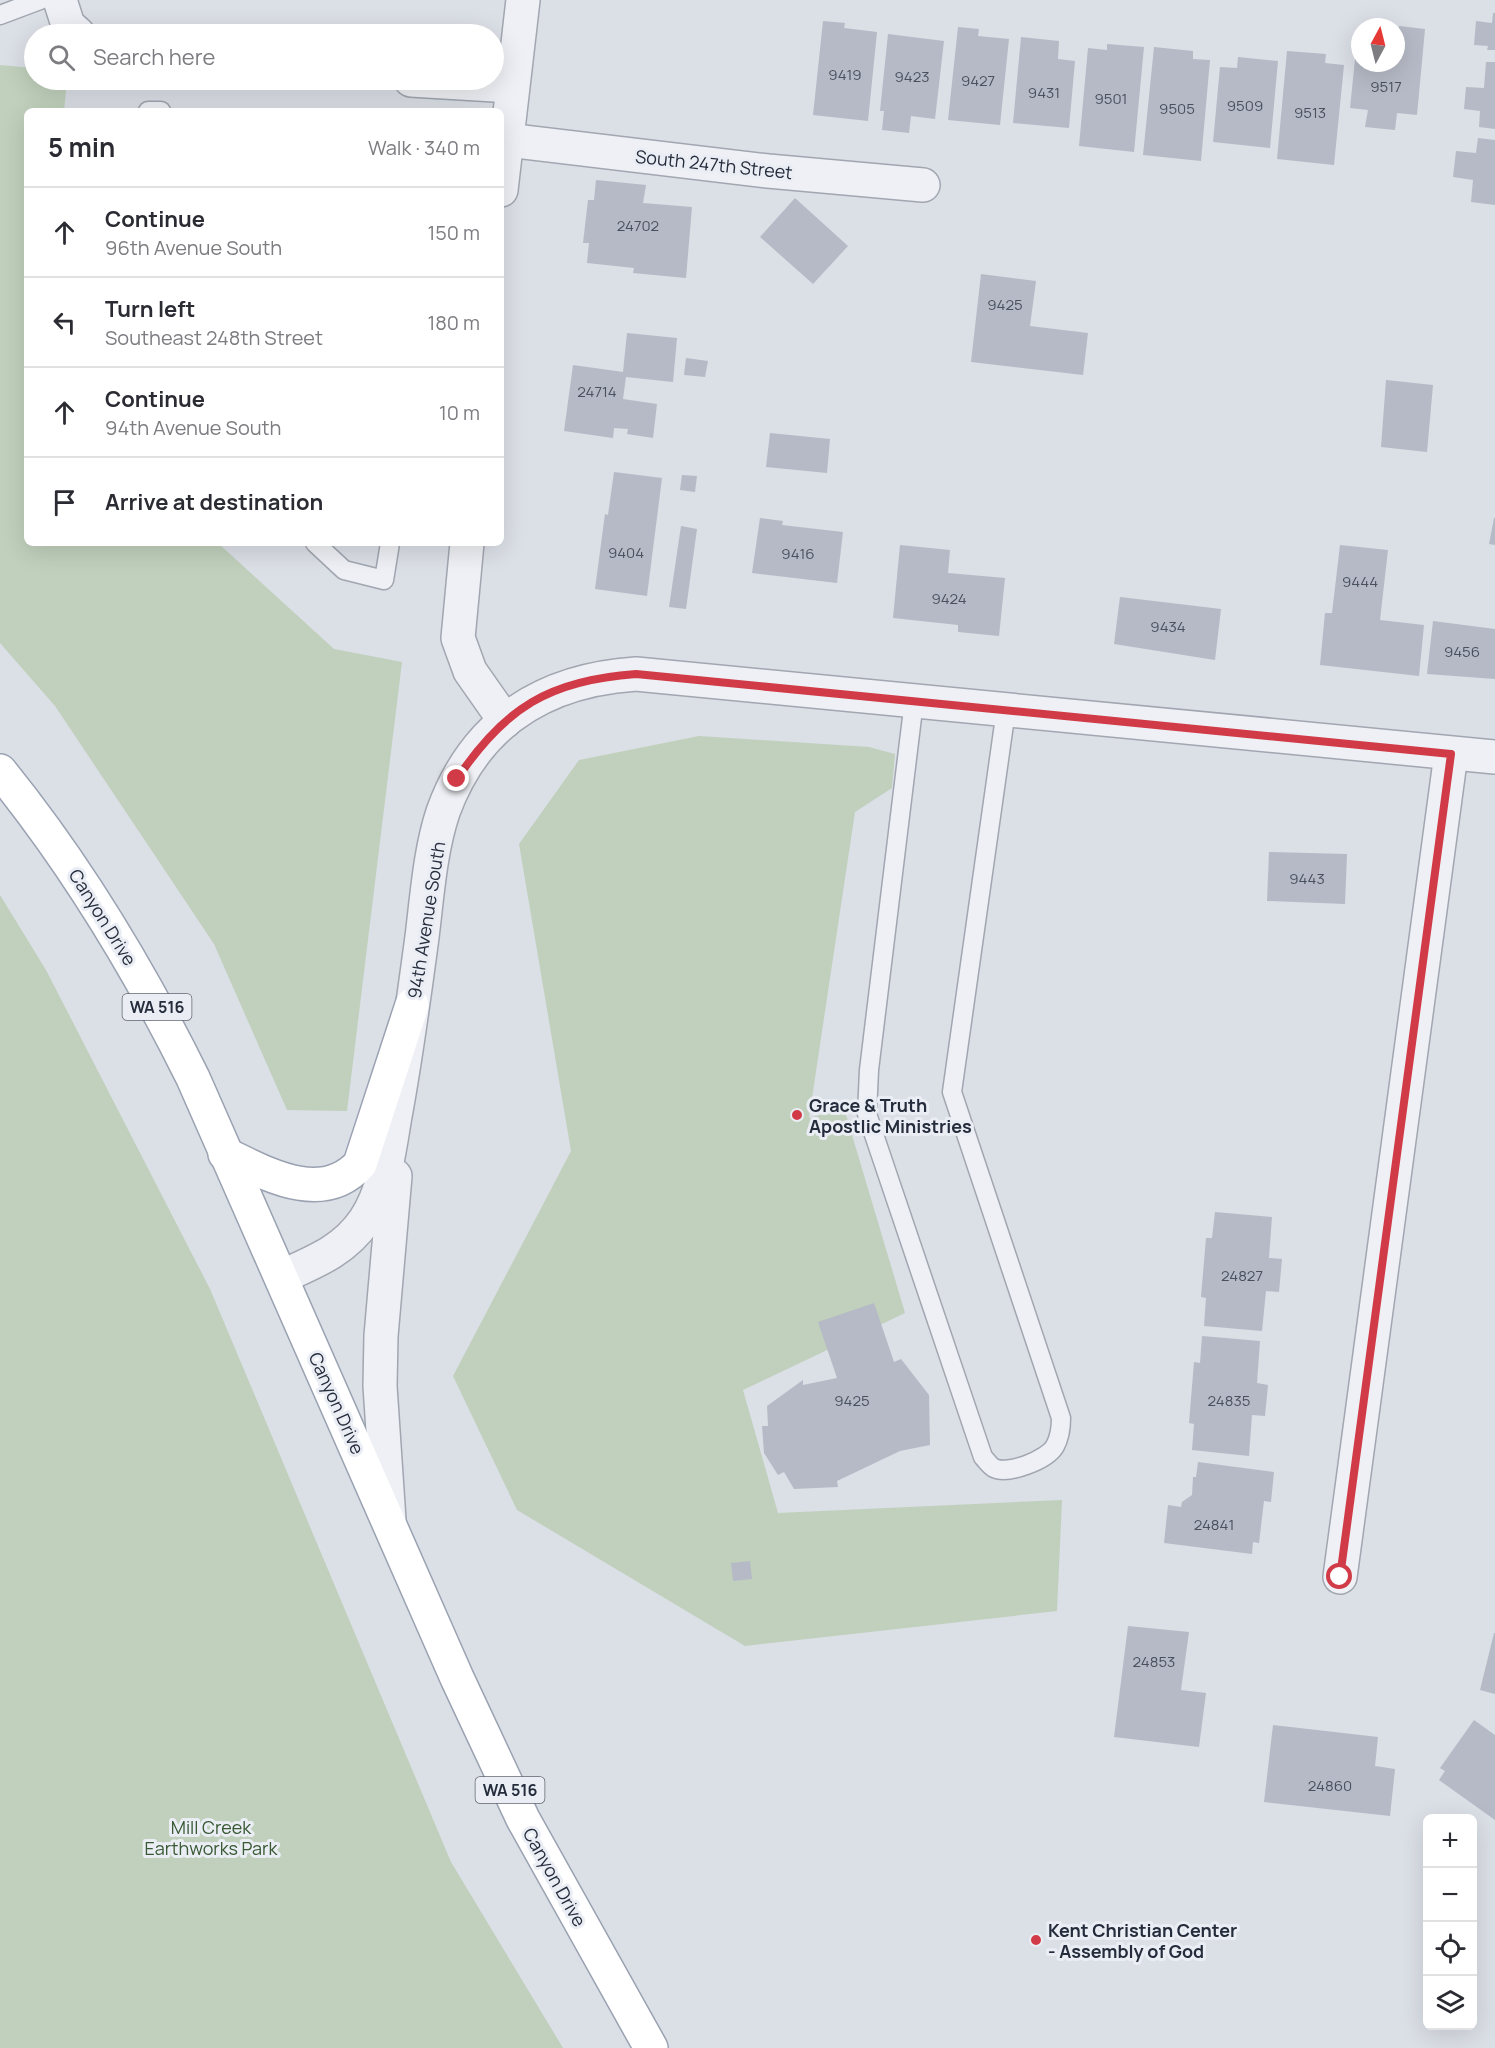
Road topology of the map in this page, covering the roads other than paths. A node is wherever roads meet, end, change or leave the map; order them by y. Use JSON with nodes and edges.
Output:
{"nodes":[{"id":1,"x":40,"y":0,"type":"edge"},
{"id":2,"x":60,"y":0,"type":"edge"},
{"id":3,"x":523,"y":0,"type":"edge"},
{"id":4,"x":0,"y":15,"type":"edge"},
{"id":5,"x":68,"y":24,"type":"edge"},
{"id":6,"x":504,"y":86,"type":"edge"},
{"id":7,"x":512,"y":86,"type":"junction"},
{"id":8,"x":506,"y":140,"type":"junction"},
{"id":9,"x":504,"y":160,"type":"edge"},
{"id":10,"x":923,"y":185,"type":"dead end"},
{"id":11,"x":318,"y":546,"type":"edge"},
{"id":12,"x":390,"y":546,"type":"edge"},
{"id":13,"x":467,"y":546,"type":"edge"},
{"id":14,"x":914,"y":701,"type":"junction"},
{"id":15,"x":1006,"y":710,"type":"junction"},
{"id":16,"x":505,"y":721,"type":"junction"},
{"id":17,"x":1451,"y":754,"type":"junction"},
{"id":18,"x":1495,"y":757,"type":"edge"},
{"id":19,"x":0,"y":771,"type":"edge"},
{"id":20,"x":412,"y":1005,"type":"junction"},
{"id":21,"x":403,"y":1074,"type":"junction"},
{"id":22,"x":225,"y":1154,"type":"junction"},
{"id":23,"x":281,"y":1277,"type":"junction"},
{"id":24,"x":390,"y":1521,"type":"junction"},
{"id":25,"x":1340,"y":1577,"type":"dead end"},
{"id":26,"x":651,"y":2048,"type":"edge"}],
"edges":[{"from":1,"to":4,"type":"lane"},
{"from":2,"to":5,"type":"street"},
{"from":3,"to":7,"type":"street"},
{"from":6,"to":7,"type":"street"},
{"from":7,"to":8,"type":"street"},
{"from":8,"to":9,"type":"street"},
{"from":8,"to":10,"type":"street","name":"South 247th Street"},
{"from":11,"to":12,"type":"lane"},
{"from":13,"to":16,"type":"street"},
{"from":14,"to":15,"type":"street","name":"94th Avenue South"},
{"from":14,"to":15,"type":"lane"},
{"from":14,"to":16,"type":"street","name":"94th Avenue South"},
{"from":15,"to":17,"type":"street","name":"94th Avenue South"},
{"from":16,"to":20,"type":"street","name":"94th Avenue South"},
{"from":17,"to":18,"type":"street","name":"94th Avenue South"},
{"from":17,"to":25,"type":"street"},
{"from":19,"to":22,"type":"main road","name":"Canyon Drive","number":"WA 516"},
{"from":20,"to":21,"type":"street","name":"94th Avenue South"},
{"from":20,"to":22,"type":"main road"},
{"from":21,"to":23,"type":"street","name":"94th Avenue South"},
{"from":21,"to":24,"type":"street"},
{"from":22,"to":23,"type":"main road","name":"Canyon Drive","number":"WA 516"},
{"from":23,"to":24,"type":"main road","name":"Canyon Drive","number":"WA 516"},
{"from":24,"to":26,"type":"main road","name":"Canyon Drive","number":"WA 516"}]}
